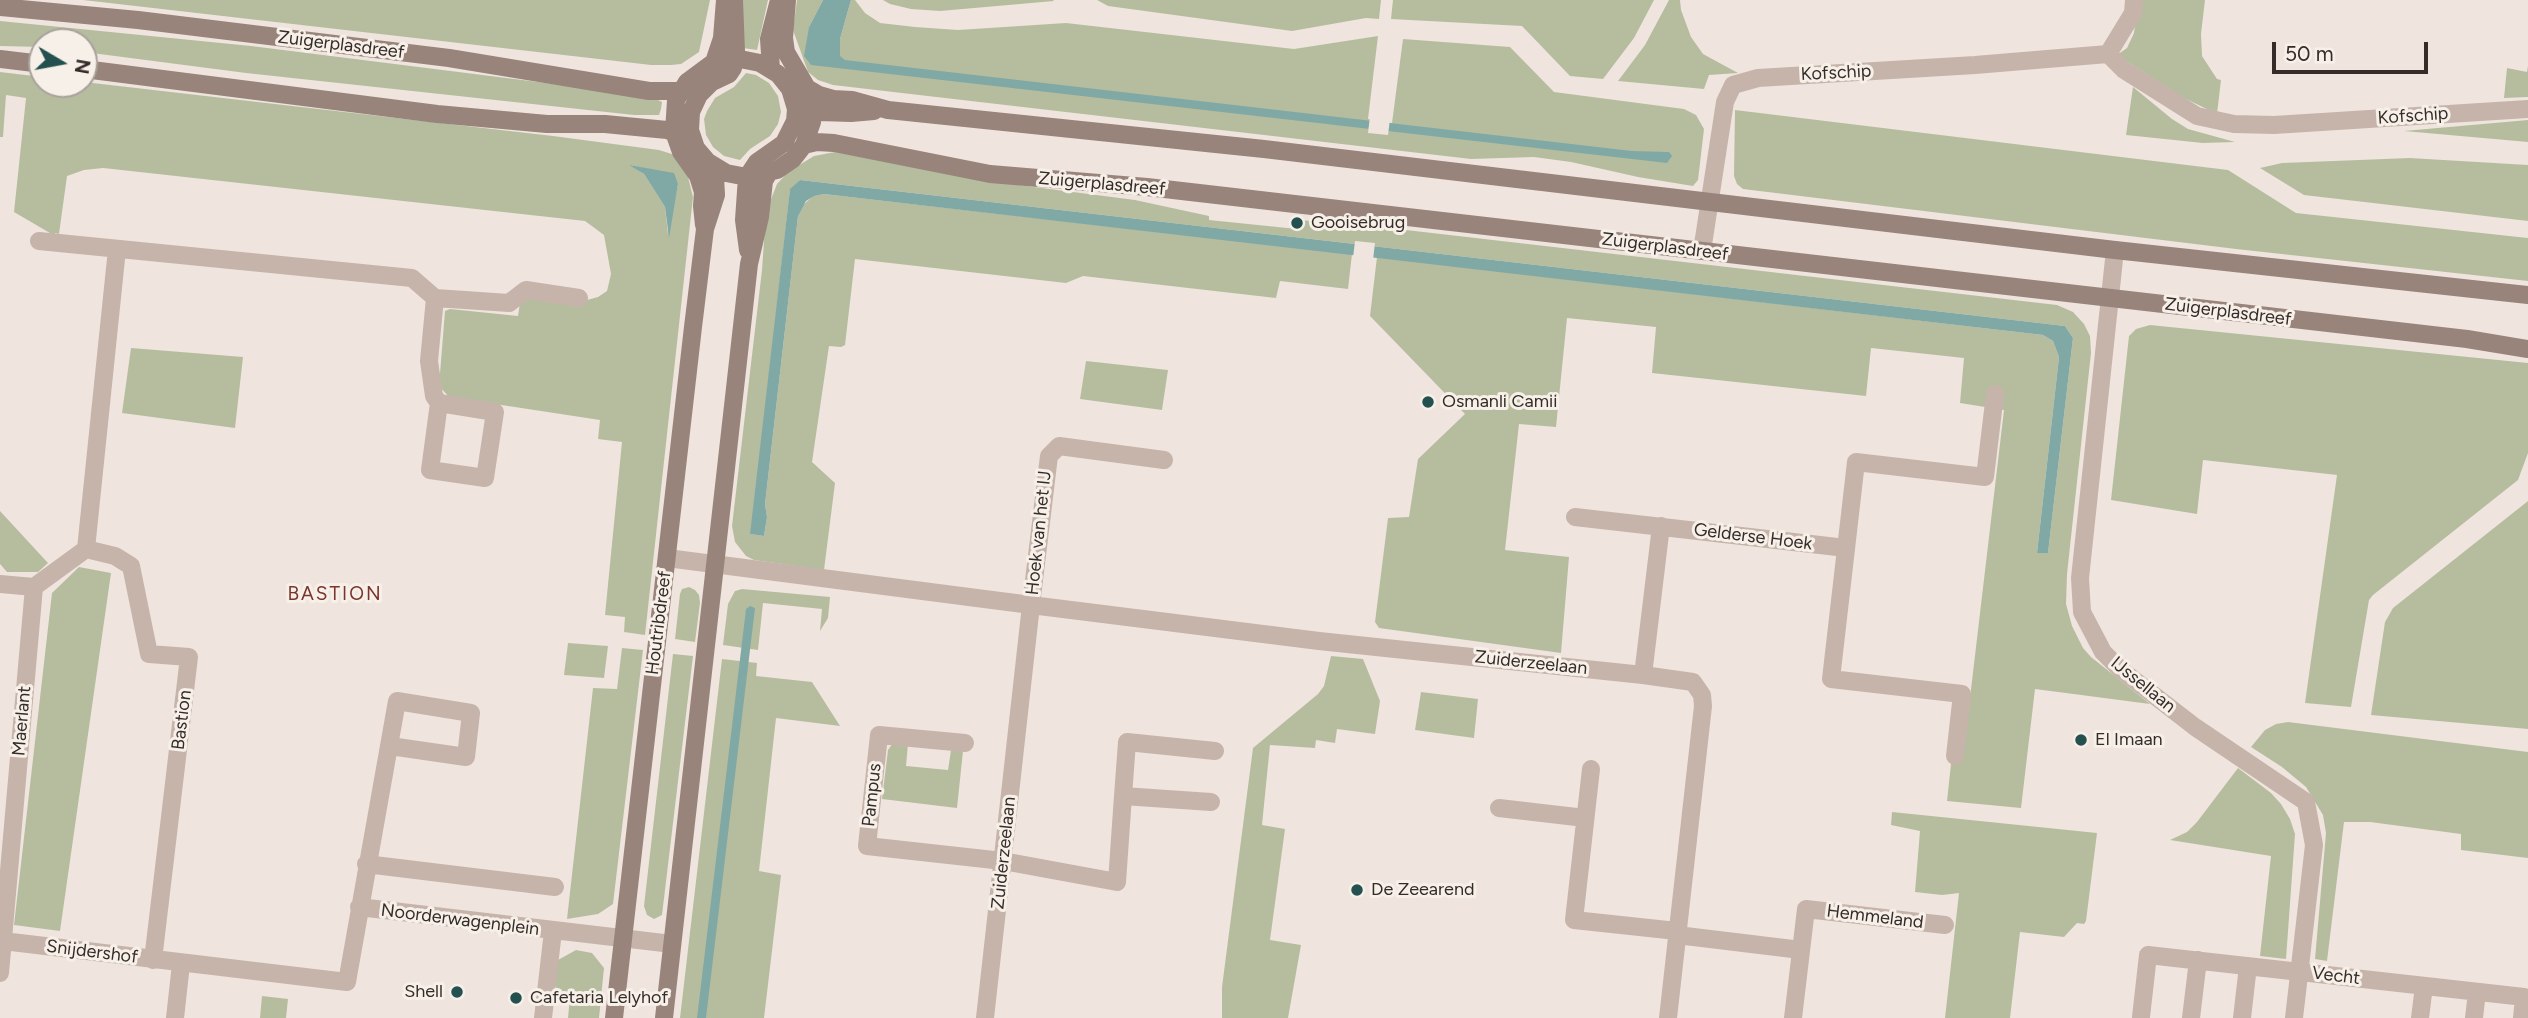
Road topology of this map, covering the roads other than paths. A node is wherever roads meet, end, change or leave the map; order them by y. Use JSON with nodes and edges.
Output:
{"nodes":[{"id":1,"x":725,"y":0,"type":"edge"},
{"id":2,"x":734,"y":0,"type":"edge"},
{"id":3,"x":779,"y":0,"type":"edge"},
{"id":4,"x":787,"y":0,"type":"edge"},
{"id":5,"x":2134,"y":0,"type":"edge"},
{"id":6,"x":0,"y":7,"type":"edge"},
{"id":7,"x":2108,"y":54,"type":"junction"},
{"id":8,"x":735,"y":58,"type":"junction"},
{"id":9,"x":0,"y":59,"type":"edge"},
{"id":10,"x":28,"y":62,"type":"edge"},
{"id":11,"x":714,"y":62,"type":"junction"},
{"id":12,"x":771,"y":69,"type":"junction"},
{"id":13,"x":98,"y":71,"type":"edge"},
{"id":14,"x":681,"y":90,"type":"junction"},
{"id":15,"x":800,"y":92,"type":"junction"},
{"id":16,"x":2528,"y":109,"type":"edge"},
{"id":17,"x":888,"y":110,"type":"junction"},
{"id":18,"x":812,"y":111,"type":"junction"},
{"id":19,"x":674,"y":132,"type":"junction"},
{"id":20,"x":692,"y":139,"type":"junction"},
{"id":21,"x":804,"y":145,"type":"junction"},
{"id":22,"x":701,"y":165,"type":"junction"},
{"id":23,"x":768,"y":174,"type":"junction"},
{"id":24,"x":747,"y":177,"type":"junction"},
{"id":25,"x":1709,"y":202,"type":"junction"},
{"id":26,"x":39,"y":241,"type":"dead end"},
{"id":27,"x":117,"y":249,"type":"junction"},
{"id":28,"x":2115,"y":250,"type":"junction"},
{"id":29,"x":1702,"y":251,"type":"junction"},
{"id":30,"x":749,"y":264,"type":"junction"},
{"id":31,"x":2528,"y":295,"type":"edge"},
{"id":32,"x":435,"y":298,"type":"junction"},
{"id":33,"x":579,"y":298,"type":"dead end"},
{"id":34,"x":2110,"y":298,"type":"junction"},
{"id":35,"x":2528,"y":349,"type":"edge"},
{"id":36,"x":1995,"y":394,"type":"dead end"},
{"id":37,"x":439,"y":403,"type":"junction"},
{"id":38,"x":1164,"y":460,"type":"dead end"},
{"id":39,"x":1575,"y":517,"type":"dead end"},
{"id":40,"x":1661,"y":526,"type":"junction"},
{"id":41,"x":1846,"y":548,"type":"junction"},
{"id":42,"x":86,"y":550,"type":"junction"},
{"id":43,"x":667,"y":558,"type":"junction"},
{"id":44,"x":717,"y":565,"type":"junction"},
{"id":45,"x":0,"y":584,"type":"edge"},
{"id":46,"x":34,"y":587,"type":"junction"},
{"id":47,"x":1031,"y":605,"type":"junction"},
{"id":48,"x":1643,"y":675,"type":"junction"},
{"id":49,"x":965,"y":743,"type":"dead end"},
{"id":50,"x":390,"y":746,"type":"junction"},
{"id":51,"x":1215,"y":751,"type":"dead end"},
{"id":52,"x":1955,"y":755,"type":"dead end"},
{"id":53,"x":1591,"y":769,"type":"dead end"},
{"id":54,"x":1123,"y":796,"type":"junction"},
{"id":55,"x":1211,"y":802,"type":"dead end"},
{"id":56,"x":1499,"y":808,"type":"dead end"},
{"id":57,"x":1585,"y":818,"type":"junction"},
{"id":58,"x":1003,"y":861,"type":"junction"},
{"id":59,"x":366,"y":864,"type":"junction"},
{"id":60,"x":555,"y":887,"type":"dead end"},
{"id":61,"x":359,"y":907,"type":"junction"},
{"id":62,"x":1945,"y":925,"type":"dead end"},
{"id":63,"x":554,"y":931,"type":"junction"},
{"id":64,"x":1677,"y":933,"type":"junction"},
{"id":65,"x":623,"y":940,"type":"junction"},
{"id":66,"x":3,"y":941,"type":"junction"},
{"id":67,"x":672,"y":944,"type":"junction"},
{"id":68,"x":1801,"y":950,"type":"junction"},
{"id":69,"x":153,"y":960,"type":"junction"},
{"id":70,"x":2198,"y":960,"type":"junction"},
{"id":71,"x":181,"y":964,"type":"junction"},
{"id":72,"x":2248,"y":966,"type":"junction"},
{"id":73,"x":2299,"y":972,"type":"junction"},
{"id":74,"x":0,"y":973,"type":"edge"},
{"id":75,"x":347,"y":982,"type":"joint"},
{"id":76,"x":2424,"y":986,"type":"junction"},
{"id":77,"x":2477,"y":992,"type":"junction"},
{"id":78,"x":2141,"y":1017,"type":"edge"},
{"id":79,"x":175,"y":1018,"type":"edge"},
{"id":80,"x":543,"y":1018,"type":"edge"},
{"id":81,"x":614,"y":1018,"type":"edge"},
{"id":82,"x":664,"y":1018,"type":"edge"},
{"id":83,"x":985,"y":1018,"type":"edge"},
{"id":84,"x":1668,"y":1018,"type":"edge"},
{"id":85,"x":1793,"y":1018,"type":"edge"},
{"id":86,"x":2191,"y":1018,"type":"edge"},
{"id":87,"x":2242,"y":1018,"type":"edge"},
{"id":88,"x":2294,"y":1018,"type":"edge"},
{"id":89,"x":2420,"y":1018,"type":"edge"},
{"id":90,"x":2474,"y":1018,"type":"edge"},
{"id":91,"x":2522,"y":1018,"type":"edge"}],
"edges":[{"from":1,"to":11,"type":"main road"},
{"from":2,"to":8,"type":"main road"},
{"from":3,"to":12,"type":"main road"},
{"from":4,"to":15,"type":"main road"},
{"from":5,"to":7,"type":"street"},
{"from":6,"to":14,"type":"main road","name":"Zuigerplasdreef"},
{"from":7,"to":16,"type":"street","name":"Kofschip"},
{"from":7,"to":25,"type":"street","name":"Kofschip"},
{"from":8,"to":11,"type":"main road"},
{"from":8,"to":12,"type":"main road"},
{"from":8,"to":20,"type":"main road"},
{"from":9,"to":10,"type":"main road"},
{"from":11,"to":14,"type":"main road"},
{"from":12,"to":15,"type":"main road"},
{"from":13,"to":19,"type":"main road"},
{"from":14,"to":19,"type":"main road"},
{"from":15,"to":17,"type":"main road"},
{"from":15,"to":18,"type":"main road"},
{"from":15,"to":24,"type":"main road"},
{"from":17,"to":18,"type":"main road"},
{"from":17,"to":25,"type":"main road"},
{"from":18,"to":21,"type":"main road"},
{"from":19,"to":20,"type":"main road"},
{"from":19,"to":22,"type":"main road"},
{"from":20,"to":22,"type":"main road"},
{"from":21,"to":23,"type":"main road"},
{"from":21,"to":29,"type":"main road","name":"Zuigerplasdreef"},
{"from":22,"to":24,"type":"main road"},
{"from":22,"to":43,"type":"main road","name":"Houtribdreef"},
{"from":23,"to":24,"type":"main road"},
{"from":23,"to":30,"type":"main road"},
{"from":24,"to":30,"type":"main road"},
{"from":25,"to":28,"type":"main road"},
{"from":25,"to":29,"type":"street","name":"Kofschip"},
{"from":26,"to":27,"type":"street"},
{"from":27,"to":32,"type":"street"},
{"from":27,"to":42,"type":"street"},
{"from":28,"to":31,"type":"main road"},
{"from":28,"to":34,"type":"street","name":"IJssellaan"},
{"from":29,"to":34,"type":"main road","name":"Zuigerplasdreef"},
{"from":30,"to":44,"type":"main road"},
{"from":32,"to":33,"type":"street"},
{"from":32,"to":37,"type":"street"},
{"from":34,"to":35,"type":"main road","name":"Zuigerplasdreef"},
{"from":34,"to":73,"type":"street","name":"IJssellaan"},
{"from":36,"to":41,"type":"street"},
{"from":37,"to":37,"type":"street"},
{"from":38,"to":47,"type":"street","name":"Hoek van het IJ"},
{"from":39,"to":40,"type":"street","name":"Gelderse Hoek"},
{"from":40,"to":41,"type":"street","name":"Gelderse Hoek"},
{"from":40,"to":48,"type":"street"},
{"from":41,"to":52,"type":"street"},
{"from":42,"to":46,"type":"street"},
{"from":42,"to":69,"type":"street","name":"Bastion"},
{"from":43,"to":44,"type":"street","name":"Zuiderzeelaan"},
{"from":43,"to":65,"type":"main road","name":"Houtribdreef"},
{"from":44,"to":47,"type":"street","name":"Zuiderzeelaan"},
{"from":44,"to":67,"type":"main road"},
{"from":45,"to":46,"type":"street"},
{"from":46,"to":66,"type":"street","name":"Maerlant"},
{"from":47,"to":48,"type":"street","name":"Zuiderzeelaan"},
{"from":47,"to":58,"type":"street","name":"Zuiderzeelaan"},
{"from":48,"to":64,"type":"street","name":"Zuiderzeelaan"},
{"from":49,"to":58,"type":"street","name":"Pampus"},
{"from":50,"to":50,"type":"street"},
{"from":50,"to":59,"type":"street"},
{"from":51,"to":54,"type":"street"},
{"from":53,"to":57,"type":"street"},
{"from":54,"to":55,"type":"street"},
{"from":54,"to":58,"type":"street"},
{"from":56,"to":57,"type":"street"},
{"from":57,"to":64,"type":"street"},
{"from":58,"to":83,"type":"street","name":"Zuiderzeelaan"},
{"from":59,"to":60,"type":"street"},
{"from":59,"to":61,"type":"street"},
{"from":61,"to":63,"type":"street","name":"Noorderwagenplein"},
{"from":61,"to":75,"type":"street","name":"Noorderwagenplein"},
{"from":62,"to":68,"type":"street","name":"Hemmeland"},
{"from":63,"to":65,"type":"street","name":"Noorderwagenplein"},
{"from":63,"to":80,"type":"street","name":"Noorderwagenplein"},
{"from":64,"to":68,"type":"street"},
{"from":64,"to":84,"type":"street","name":"Zuiderzeelaan"},
{"from":65,"to":67,"type":"street","name":"Noorderwagenplein"},
{"from":65,"to":81,"type":"main road","name":"Houtribdreef"},
{"from":66,"to":69,"type":"street","name":"Snijdershof"},
{"from":66,"to":74,"type":"street","name":"Maerlant"},
{"from":67,"to":82,"type":"main road"},
{"from":68,"to":85,"type":"street","name":"Hemmeland"},
{"from":69,"to":71,"type":"street","name":"Snijdershof"},
{"from":70,"to":72,"type":"street","name":"Vecht"},
{"from":70,"to":78,"type":"street","name":"Vecht"},
{"from":70,"to":86,"type":"street"},
{"from":71,"to":75,"type":"street","name":"Snijdershof"},
{"from":71,"to":79,"type":"street"},
{"from":72,"to":73,"type":"street","name":"Vecht"},
{"from":72,"to":87,"type":"street"},
{"from":73,"to":76,"type":"street","name":"Vecht"},
{"from":73,"to":88,"type":"street","name":"IJssellaan"},
{"from":76,"to":77,"type":"street","name":"Vecht"},
{"from":76,"to":89,"type":"street"},
{"from":77,"to":90,"type":"street"},
{"from":77,"to":91,"type":"street","name":"Vecht"}]}
